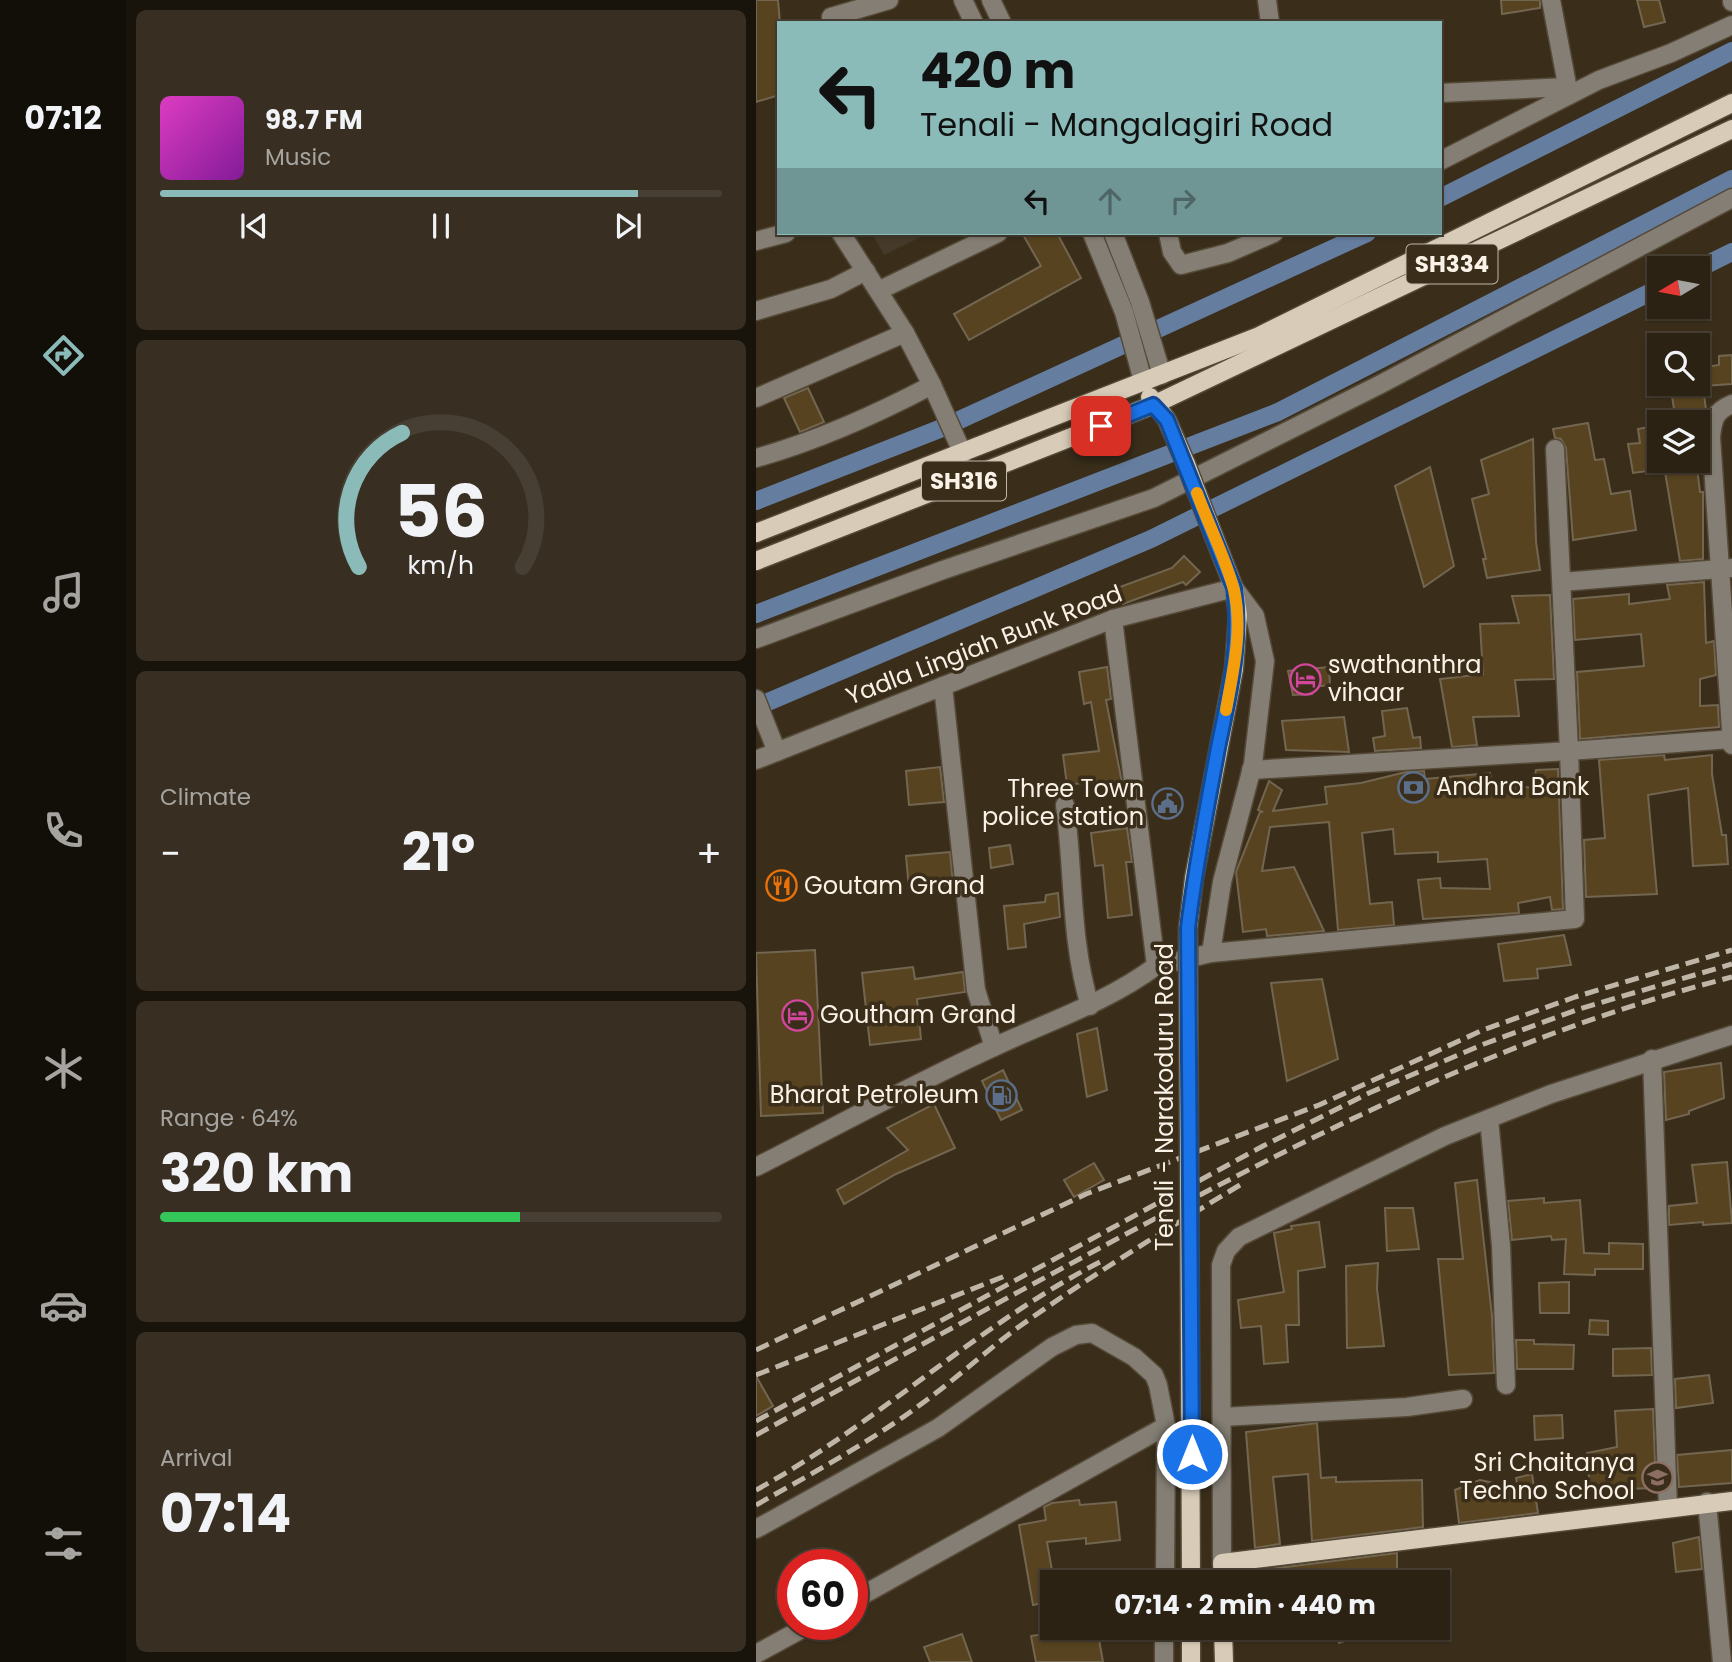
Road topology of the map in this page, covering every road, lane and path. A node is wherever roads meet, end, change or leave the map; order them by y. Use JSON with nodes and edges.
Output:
{"nodes":[{"id":1,"x":889,"y":0,"type":"edge"},
{"id":2,"x":963,"y":0,"type":"edge"},
{"id":3,"x":991,"y":0,"type":"edge"},
{"id":4,"x":1267,"y":0,"type":"edge"},
{"id":5,"x":1551,"y":0,"type":"edge"},
{"id":6,"x":831,"y":17,"type":"dead end"},
{"id":7,"x":973,"y":21,"type":"edge"},
{"id":8,"x":1001,"y":21,"type":"edge"},
{"id":9,"x":1270,"y":21,"type":"edge"},
{"id":10,"x":1732,"y":25,"type":"edge"},
{"id":11,"x":1568,"y":91,"type":"junction"},
{"id":12,"x":1442,"y":93,"type":"edge"},
{"id":13,"x":1732,"y":103,"type":"edge"},
{"id":14,"x":1732,"y":129,"type":"edge"},
{"id":15,"x":1442,"y":160,"type":"edge"},
{"id":16,"x":1732,"y":198,"type":"edge"},
{"id":17,"x":778,"y":235,"type":"edge"},
{"id":18,"x":842,"y":235,"type":"edge"},
{"id":19,"x":994,"y":235,"type":"edge"},
{"id":20,"x":1093,"y":235,"type":"edge"},
{"id":21,"x":1114,"y":235,"type":"edge"},
{"id":22,"x":1168,"y":235,"type":"edge"},
{"id":23,"x":1270,"y":235,"type":"edge"},
{"id":24,"x":756,"y":241,"type":"edge"},
{"id":25,"x":866,"y":271,"type":"junction"},
{"id":26,"x":880,"y":290,"type":"junction"},
{"id":27,"x":756,"y":312,"type":"edge"},
{"id":28,"x":1301,"y":316,"type":"junction"},
{"id":29,"x":1309,"y":332,"type":"junction"},
{"id":30,"x":905,"y":333,"type":"junction"},
{"id":31,"x":1159,"y":366,"type":"junction"},
{"id":32,"x":1141,"y":373,"type":"junction"},
{"id":33,"x":934,"y":389,"type":"junction"},
{"id":34,"x":1170,"y":397,"type":"junction"},
{"id":35,"x":756,"y":398,"type":"edge"},
{"id":36,"x":1732,"y":404,"type":"edge"},
{"id":37,"x":1153,"y":405,"type":"junction"},
{"id":38,"x":1167,"y":420,"type":"junction"},
{"id":39,"x":1555,"y":449,"type":"dead end"},
{"id":40,"x":963,"y":454,"type":"junction"},
{"id":41,"x":756,"y":458,"type":"edge"},
{"id":42,"x":756,"y":533,"type":"edge"},
{"id":43,"x":756,"y":561,"type":"edge"},
{"id":44,"x":1725,"y":568,"type":"edge"},
{"id":45,"x":1562,"y":582,"type":"junction"},
{"id":46,"x":1234,"y":588,"type":"junction"},
{"id":47,"x":1113,"y":619,"type":"junction"},
{"id":48,"x":756,"y":639,"type":"edge"},
{"id":49,"x":943,"y":686,"type":"junction"},
{"id":50,"x":756,"y":699,"type":"edge"},
{"id":51,"x":1732,"y":739,"type":"edge"},
{"id":52,"x":1732,"y":745,"type":"edge"},
{"id":53,"x":1569,"y":751,"type":"junction"},
{"id":54,"x":777,"y":752,"type":"junction"},
{"id":55,"x":756,"y":760,"type":"edge"},
{"id":56,"x":1251,"y":770,"type":"junction"},
{"id":57,"x":1065,"y":805,"type":"dead end"},
{"id":58,"x":1211,"y":953,"type":"junction"},
{"id":59,"x":1156,"y":966,"type":"junction"},
{"id":60,"x":1090,"y":1006,"type":"junction"},
{"id":61,"x":1732,"y":1035,"type":"edge"},
{"id":62,"x":994,"y":1047,"type":"junction"},
{"id":63,"x":1652,"y":1059,"type":"junction"},
{"id":64,"x":1489,"y":1119,"type":"junction"},
{"id":65,"x":756,"y":1167,"type":"edge"},
{"id":66,"x":1506,"y":1385,"type":"dead end"},
{"id":67,"x":1463,"y":1399,"type":"dead end"},
{"id":68,"x":1222,"y":1417,"type":"junction"},
{"id":69,"x":1166,"y":1426,"type":"junction"},
{"id":70,"x":1732,"y":1501,"type":"edge"},
{"id":71,"x":1707,"y":1502,"type":"junction"},
{"id":72,"x":1668,"y":1508,"type":"junction"},
{"id":73,"x":756,"y":1529,"type":"edge"},
{"id":74,"x":1222,"y":1563,"type":"junction"},
{"id":75,"x":1165,"y":1570,"type":"edge"},
{"id":76,"x":1191,"y":1570,"type":"edge"},
{"id":77,"x":1222,"y":1570,"type":"edge"},
{"id":78,"x":868,"y":1592,"type":"edge"},
{"id":79,"x":782,"y":1640,"type":"edge"},
{"id":80,"x":1164,"y":1640,"type":"edge"},
{"id":81,"x":1191,"y":1640,"type":"edge"},
{"id":82,"x":1223,"y":1640,"type":"edge"},
{"id":83,"x":756,"y":1654,"type":"edge"},
{"id":84,"x":1164,"y":1662,"type":"edge"},
{"id":85,"x":1191,"y":1662,"type":"edge"},
{"id":86,"x":1224,"y":1662,"type":"edge"},
{"id":87,"x":1722,"y":1662,"type":"edge"}],
"edges":[{"from":1,"to":6,"type":"street"},
{"from":2,"to":7,"type":"street"},
{"from":3,"to":8,"type":"street"},
{"from":4,"to":9,"type":"street"},
{"from":5,"to":11,"type":"street"},
{"from":10,"to":11,"type":"street"},
{"from":11,"to":12,"type":"street"},
{"from":11,"to":15,"type":"street"},
{"from":13,"to":28,"type":"main road","number":"SH334"},
{"from":14,"to":29,"type":"main road","number":"SH334"},
{"from":16,"to":48,"type":"street"},
{"from":17,"to":24,"type":"street"},
{"from":18,"to":25,"type":"street"},
{"from":19,"to":26,"type":"street"},
{"from":20,"to":32,"type":"street"},
{"from":21,"to":31,"type":"street"},
{"from":22,"to":23,"type":"street"},
{"from":25,"to":26,"type":"street"},
{"from":25,"to":27,"type":"street"},
{"from":26,"to":30,"type":"street"},
{"from":28,"to":29,"type":"main road"},
{"from":28,"to":31,"type":"main road","number":"SH334"},
{"from":29,"to":34,"type":"main road","number":"SH334"},
{"from":30,"to":33,"type":"street"},
{"from":30,"to":35,"type":"street"},
{"from":31,"to":32,"type":"main road","number":"SH334"},
{"from":31,"to":34,"type":"main road"},
{"from":32,"to":37,"type":"main road"},
{"from":32,"to":40,"type":"main road","number":"SH316"},
{"from":33,"to":40,"type":"street"},
{"from":33,"to":41,"type":"street"},
{"from":34,"to":37,"type":"main road","number":"SH316"},
{"from":34,"to":38,"type":"main road"},
{"from":36,"to":44,"type":"street"},
{"from":37,"to":38,"type":"main road"},
{"from":37,"to":43,"type":"main road","number":"SH316"},
{"from":38,"to":46,"type":"main road","name":"Tenali - Narakoduru Road","bridge":true},
{"from":39,"to":45,"type":"street"},
{"from":40,"to":42,"type":"main road","number":"SH316"},
{"from":44,"to":45,"type":"street"},
{"from":44,"to":51,"type":"street"},
{"from":45,"to":53,"type":"street"},
{"from":46,"to":47,"type":"street","name":"Yadla Lingiah Bunk Road"},
{"from":46,"to":56,"type":"street"},
{"from":46,"to":76,"type":"main road","name":"Tenali - Narakoduru Road","bridge":true},
{"from":47,"to":49,"type":"street","name":"Yadla Lingiah Bunk Road"},
{"from":47,"to":59,"type":"street"},
{"from":49,"to":54,"type":"street","name":"Yadla Lingiah Bunk Road"},
{"from":49,"to":62,"type":"street"},
{"from":50,"to":54,"type":"street"},
{"from":51,"to":52,"type":"street"},
{"from":51,"to":53,"type":"street"},
{"from":53,"to":56,"type":"street"},
{"from":53,"to":58,"type":"street"},
{"from":54,"to":55,"type":"street","name":"Yadla Lingiah Bunk Road"},
{"from":56,"to":58,"type":"street"},
{"from":57,"to":60,"type":"street"},
{"from":58,"to":59,"type":"street"},
{"from":59,"to":60,"type":"street"},
{"from":60,"to":62,"type":"street"},
{"from":61,"to":63,"type":"street"},
{"from":62,"to":65,"type":"street"},
{"from":63,"to":64,"type":"street"},
{"from":63,"to":72,"type":"street"},
{"from":64,"to":66,"type":"street"},
{"from":64,"to":68,"type":"street"},
{"from":67,"to":68,"type":"street"},
{"from":68,"to":74,"type":"street"},
{"from":69,"to":73,"type":"street"},
{"from":69,"to":75,"type":"street"},
{"from":69,"to":78,"type":"street"},
{"from":70,"to":71,"type":"main road"},
{"from":71,"to":72,"type":"main road"},
{"from":71,"to":87,"type":"street"},
{"from":72,"to":74,"type":"main road"},
{"from":74,"to":77,"type":"main road"},
{"from":79,"to":83,"type":"street"},
{"from":80,"to":84,"type":"street"},
{"from":81,"to":85,"type":"main road"},
{"from":82,"to":86,"type":"main road"}]}
